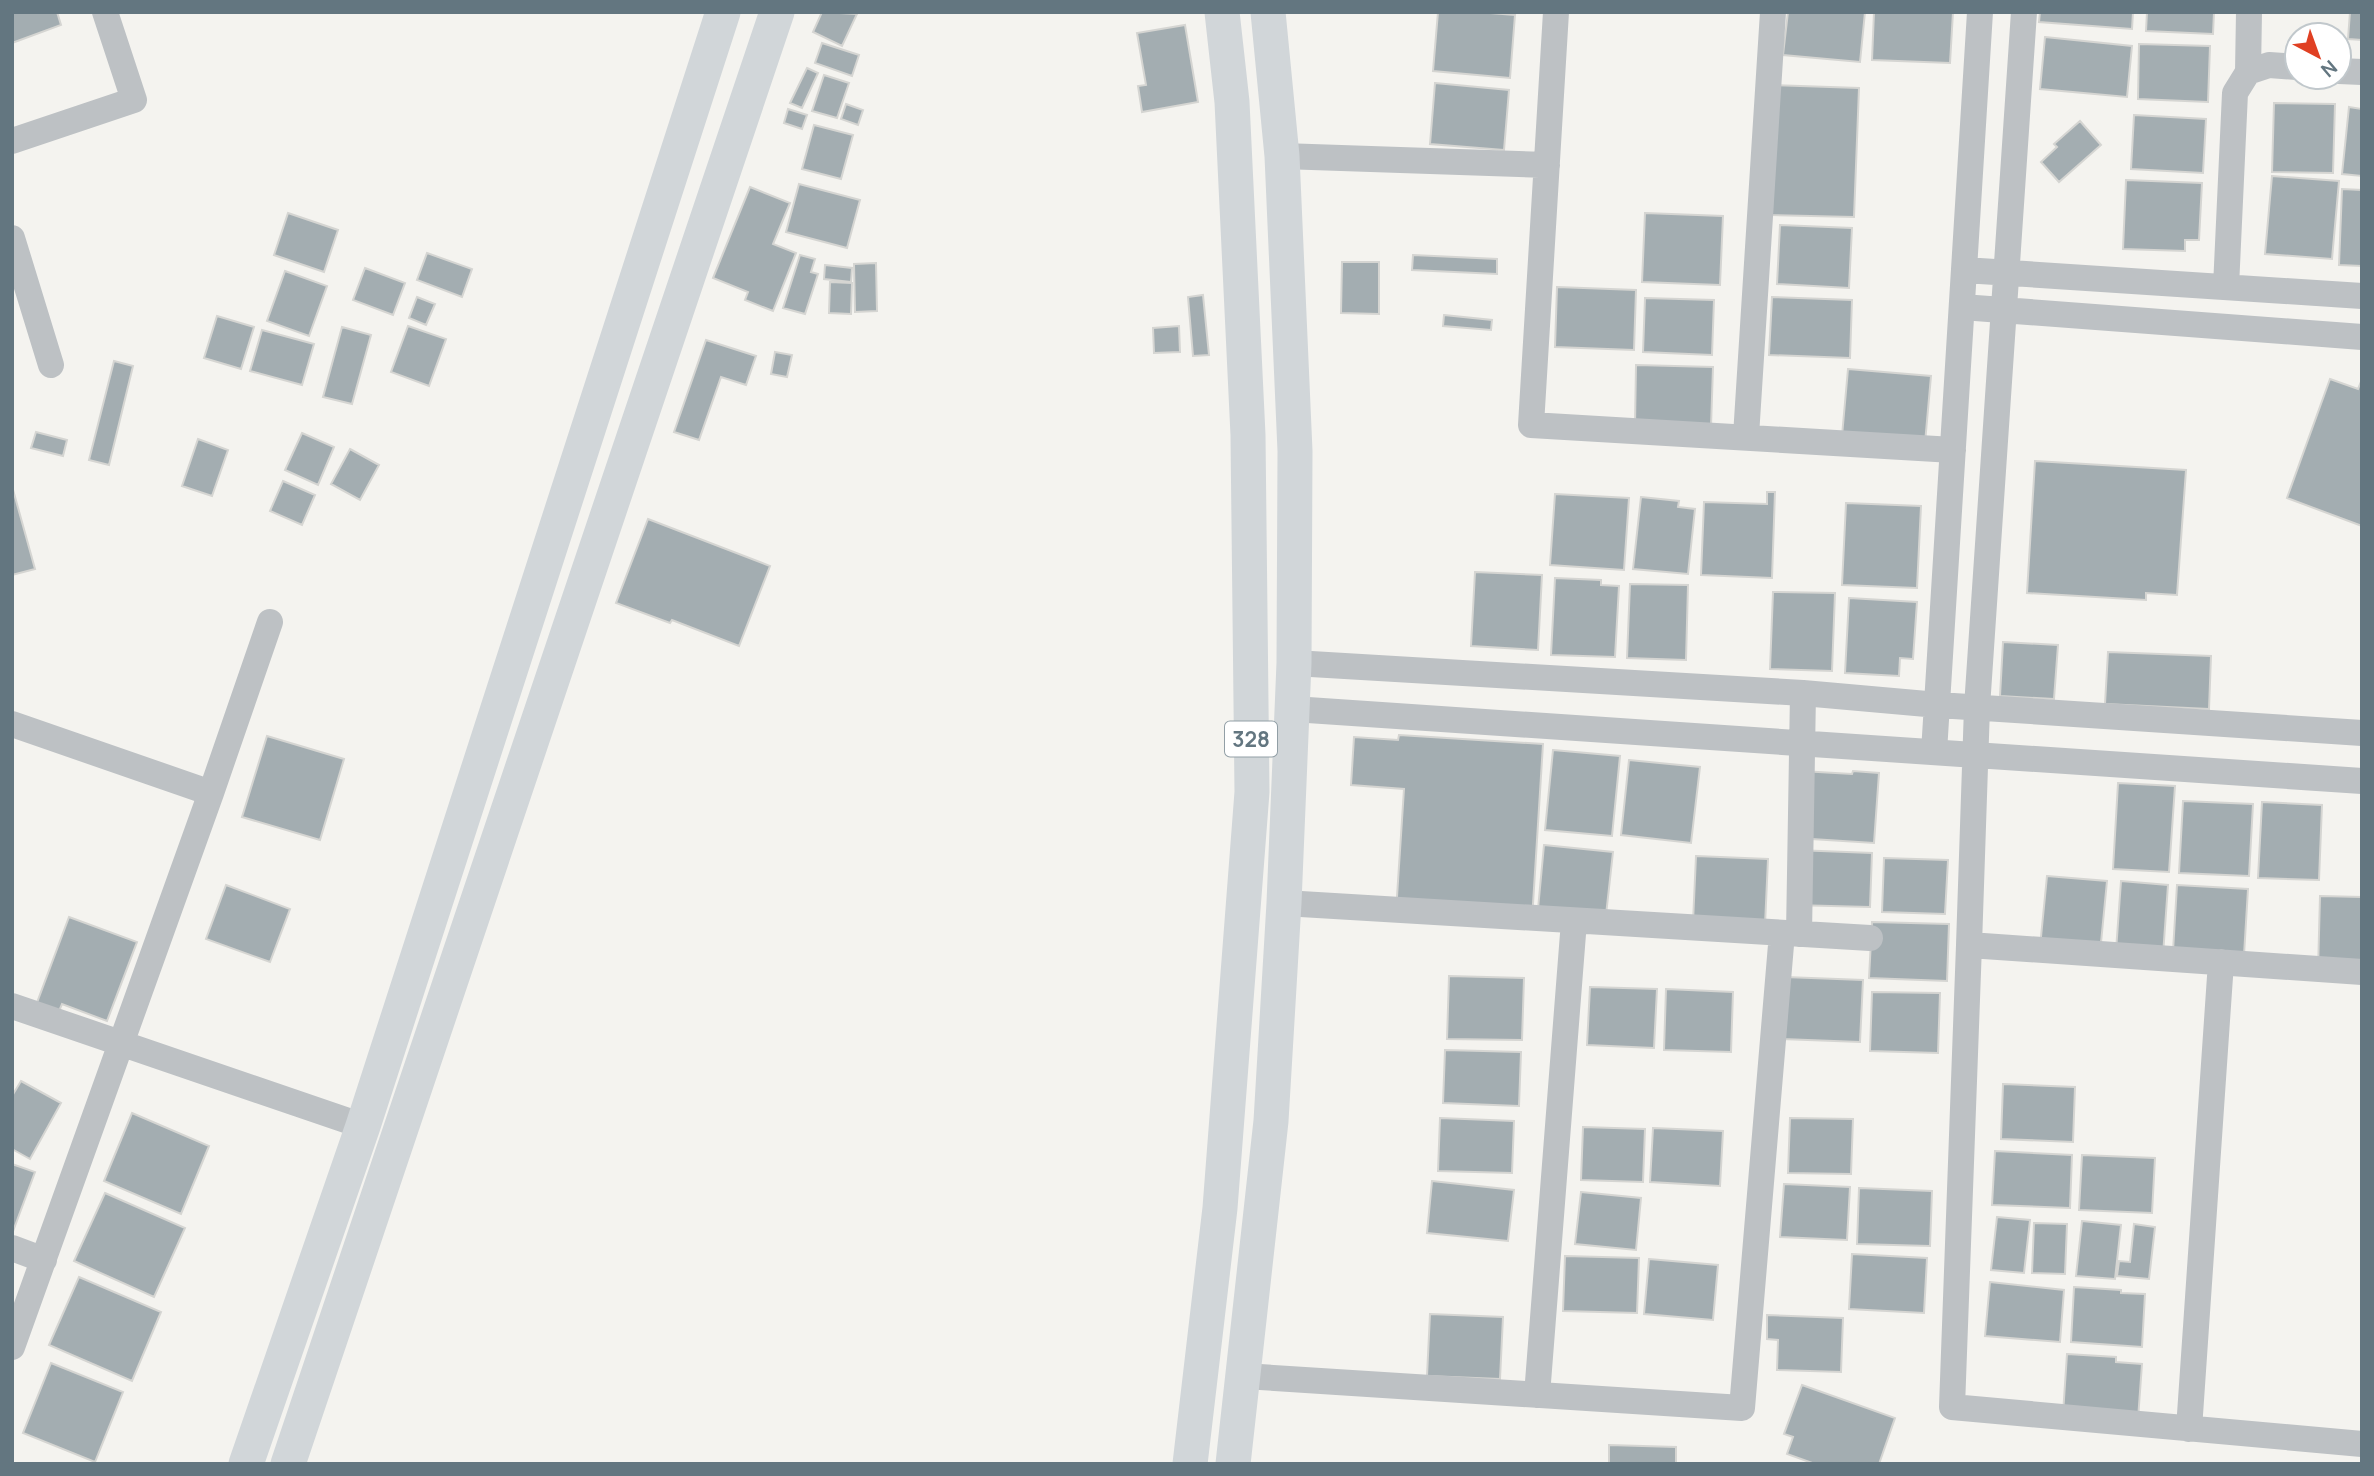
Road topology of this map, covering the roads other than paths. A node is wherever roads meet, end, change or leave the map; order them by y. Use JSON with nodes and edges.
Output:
{"nodes":[{"id":1,"x":105,"y":12,"type":"edge"},
{"id":2,"x":723,"y":12,"type":"edge"},
{"id":3,"x":777,"y":12,"type":"edge"},
{"id":4,"x":1222,"y":12,"type":"edge"},
{"id":5,"x":1268,"y":12,"type":"edge"},
{"id":6,"x":1556,"y":12,"type":"edge"},
{"id":7,"x":1773,"y":12,"type":"edge"},
{"id":8,"x":1980,"y":12,"type":"edge"},
{"id":9,"x":2024,"y":12,"type":"edge"},
{"id":10,"x":2249,"y":12,"type":"edge"},
{"id":11,"x":2283,"y":66,"type":"edge"},
{"id":12,"x":2248,"y":72,"type":"junction"},
{"id":13,"x":12,"y":141,"type":"edge"},
{"id":14,"x":1282,"y":156,"type":"junction"},
{"id":15,"x":1546,"y":166,"type":"junction"},
{"id":16,"x":12,"y":238,"type":"edge"},
{"id":17,"x":1964,"y":270,"type":"junction"},
{"id":18,"x":2006,"y":274,"type":"junction"},
{"id":19,"x":2226,"y":288,"type":"junction"},
{"id":20,"x":2362,"y":296,"type":"edge"},
{"id":21,"x":1962,"y":307,"type":"junction"},
{"id":22,"x":2003,"y":312,"type":"junction"},
{"id":23,"x":2362,"y":337,"type":"edge"},
{"id":24,"x":51,"y":365,"type":"dead end"},
{"id":25,"x":1746,"y":436,"type":"junction"},
{"id":26,"x":1953,"y":450,"type":"junction"},
{"id":27,"x":270,"y":622,"type":"dead end"},
{"id":28,"x":1294,"y":663,"type":"junction"},
{"id":29,"x":1803,"y":693,"type":"junction"},
{"id":30,"x":1938,"y":705,"type":"junction"},
{"id":31,"x":1977,"y":707,"type":"junction"},
{"id":32,"x":1293,"y":709,"type":"junction"},
{"id":33,"x":12,"y":724,"type":"edge"},
{"id":34,"x":2362,"y":733,"type":"edge"},
{"id":35,"x":1802,"y":744,"type":"junction"},
{"id":36,"x":1934,"y":752,"type":"junction"},
{"id":37,"x":1974,"y":754,"type":"junction"},
{"id":38,"x":2362,"y":781,"type":"edge"},
{"id":39,"x":211,"y":793,"type":"junction"},
{"id":40,"x":1284,"y":903,"type":"junction"},
{"id":41,"x":1574,"y":921,"type":"junction"},
{"id":42,"x":1790,"y":934,"type":"junction"},
{"id":43,"x":1870,"y":939,"type":"dead end"},
{"id":44,"x":1969,"y":945,"type":"junction"},
{"id":45,"x":2221,"y":962,"type":"junction"},
{"id":46,"x":2362,"y":972,"type":"edge"},
{"id":47,"x":12,"y":1006,"type":"edge"},
{"id":48,"x":121,"y":1043,"type":"junction"},
{"id":49,"x":363,"y":1126,"type":"junction"},
{"id":50,"x":12,"y":1248,"type":"edge"},
{"id":51,"x":44,"y":1259,"type":"junction"},
{"id":52,"x":12,"y":1347,"type":"edge"},
{"id":53,"x":1244,"y":1376,"type":"junction"},
{"id":54,"x":1537,"y":1395,"type":"junction"},
{"id":55,"x":2189,"y":1429,"type":"junction"},
{"id":56,"x":2362,"y":1444,"type":"edge"},
{"id":57,"x":246,"y":1464,"type":"edge"},
{"id":58,"x":288,"y":1464,"type":"edge"},
{"id":59,"x":1190,"y":1464,"type":"edge"},
{"id":60,"x":1233,"y":1464,"type":"edge"}],
"edges":[{"from":1,"to":13,"type":"street"},
{"from":2,"to":49,"type":"main road"},
{"from":3,"to":58,"type":"main road"},
{"from":4,"to":59,"type":"main road","number":"328"},
{"from":5,"to":14,"type":"main road"},
{"from":6,"to":15,"type":"street"},
{"from":7,"to":25,"type":"street"},
{"from":8,"to":17,"type":"street"},
{"from":9,"to":18,"type":"street"},
{"from":10,"to":12,"type":"street"},
{"from":11,"to":12,"type":"street"},
{"from":12,"to":19,"type":"street"},
{"from":14,"to":15,"type":"street"},
{"from":14,"to":28,"type":"main road"},
{"from":15,"to":25,"type":"street"},
{"from":16,"to":24,"type":"street"},
{"from":17,"to":18,"type":"street"},
{"from":17,"to":21,"type":"street"},
{"from":18,"to":19,"type":"street"},
{"from":18,"to":22,"type":"street"},
{"from":19,"to":20,"type":"street"},
{"from":21,"to":22,"type":"street"},
{"from":21,"to":26,"type":"street"},
{"from":22,"to":23,"type":"street"},
{"from":22,"to":31,"type":"street"},
{"from":25,"to":26,"type":"street"},
{"from":26,"to":30,"type":"street"},
{"from":27,"to":39,"type":"street"},
{"from":28,"to":29,"type":"street"},
{"from":28,"to":32,"type":"main road"},
{"from":29,"to":30,"type":"street"},
{"from":29,"to":35,"type":"street"},
{"from":30,"to":31,"type":"street"},
{"from":30,"to":36,"type":"street"},
{"from":31,"to":34,"type":"street"},
{"from":31,"to":37,"type":"street"},
{"from":32,"to":35,"type":"street"},
{"from":32,"to":40,"type":"main road"},
{"from":33,"to":39,"type":"street"},
{"from":35,"to":36,"type":"street"},
{"from":35,"to":42,"type":"street"},
{"from":36,"to":37,"type":"street"},
{"from":37,"to":38,"type":"street"},
{"from":37,"to":44,"type":"street"},
{"from":39,"to":48,"type":"street"},
{"from":40,"to":41,"type":"street"},
{"from":40,"to":53,"type":"main road"},
{"from":41,"to":42,"type":"street"},
{"from":41,"to":54,"type":"street"},
{"from":42,"to":43,"type":"street"},
{"from":42,"to":54,"type":"street"},
{"from":44,"to":45,"type":"street"},
{"from":44,"to":55,"type":"street"},
{"from":45,"to":46,"type":"street"},
{"from":45,"to":55,"type":"street"},
{"from":47,"to":48,"type":"street"},
{"from":48,"to":49,"type":"street"},
{"from":48,"to":51,"type":"street"},
{"from":49,"to":57,"type":"main road"},
{"from":50,"to":51,"type":"street"},
{"from":51,"to":52,"type":"street"},
{"from":53,"to":54,"type":"street"},
{"from":53,"to":60,"type":"main road"},
{"from":55,"to":56,"type":"street"}]}
